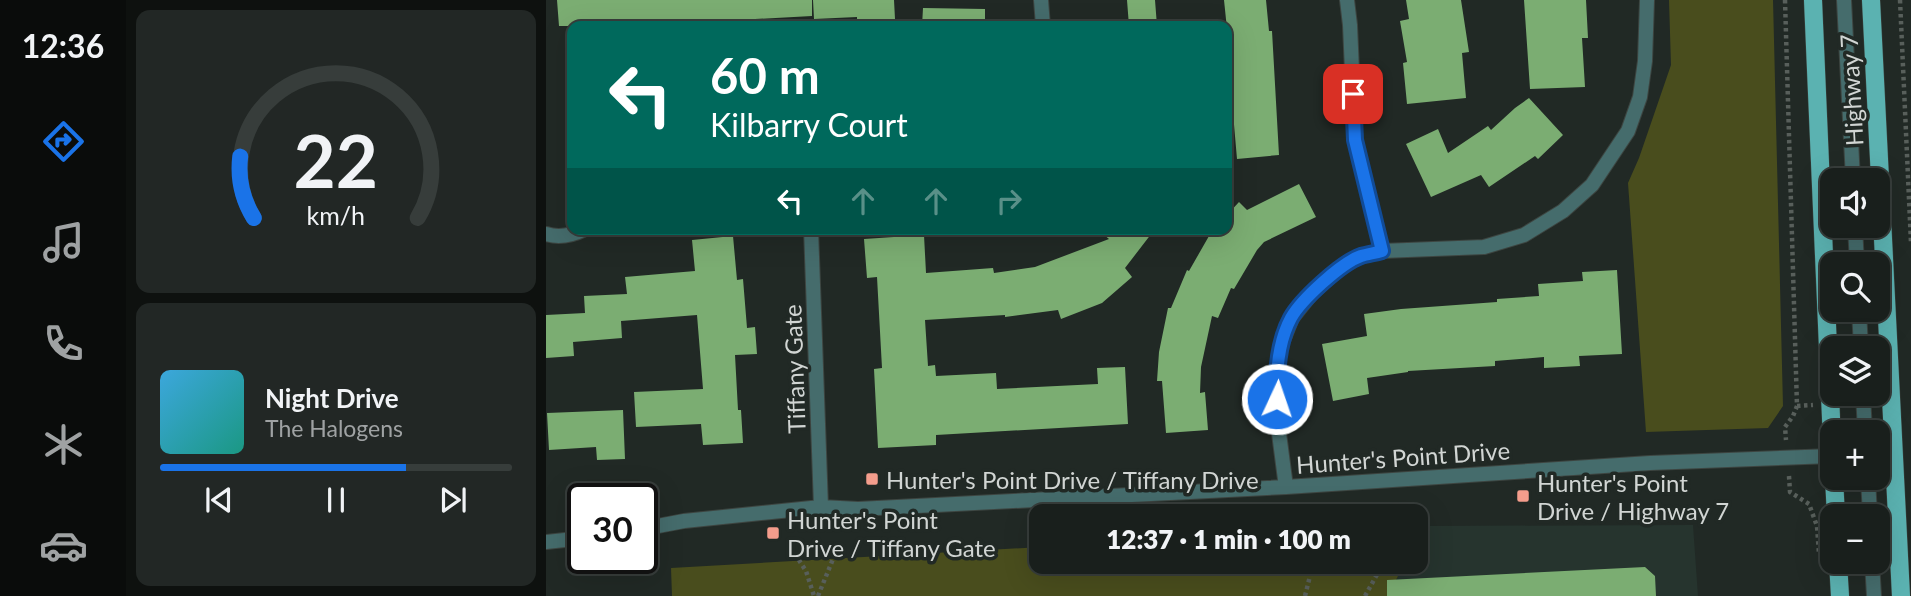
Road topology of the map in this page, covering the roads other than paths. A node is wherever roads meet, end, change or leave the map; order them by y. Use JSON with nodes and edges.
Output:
{"nodes":[{"id":1,"x":1041,"y":0,"type":"edge"},
{"id":2,"x":1347,"y":0,"type":"edge"},
{"id":3,"x":1647,"y":0,"type":"edge"},
{"id":4,"x":1813,"y":0,"type":"edge"},
{"id":5,"x":1844,"y":0,"type":"edge"},
{"id":6,"x":1871,"y":0,"type":"edge"},
{"id":7,"x":1043,"y":21,"type":"edge"},
{"id":8,"x":1852,"y":168,"type":"edge"},
{"id":9,"x":546,"y":234,"type":"edge"},
{"id":10,"x":567,"y":235,"type":"edge"},
{"id":11,"x":811,"y":235,"type":"edge"},
{"id":12,"x":1382,"y":251,"type":"junction"},
{"id":13,"x":1831,"y":420,"type":"edge"},
{"id":14,"x":1885,"y":420,"type":"edge"},
{"id":15,"x":1820,"y":456,"type":"edge"},
{"id":16,"x":1286,"y":487,"type":"junction"},
{"id":17,"x":1890,"y":490,"type":"edge"},
{"id":18,"x":821,"y":507,"type":"junction"},
{"id":19,"x":658,"y":526,"type":"edge"},
{"id":20,"x":567,"y":540,"type":"edge"},
{"id":21,"x":546,"y":542,"type":"edge"},
{"id":22,"x":1839,"y":574,"type":"edge"},
{"id":23,"x":1873,"y":574,"type":"edge"},
{"id":24,"x":1840,"y":596,"type":"edge"},
{"id":25,"x":1874,"y":596,"type":"edge"},
{"id":26,"x":1901,"y":596,"type":"edge"}],
"edges":[{"from":1,"to":7,"type":"street"},
{"from":2,"to":12,"type":"street"},
{"from":3,"to":12,"type":"street"},
{"from":4,"to":13,"type":"main road","name":"Highway 7"},
{"from":5,"to":8,"type":"street"},
{"from":6,"to":14,"type":"main road","name":"Highway 7"},
{"from":9,"to":10,"type":"street"},
{"from":11,"to":18,"type":"street","name":"Tiffany Gate"},
{"from":12,"to":16,"type":"street"},
{"from":15,"to":16,"type":"street","name":"Hunter's Point Drive"},
{"from":16,"to":18,"type":"street","name":"Hunter's Point Drive"},
{"from":17,"to":26,"type":"main road","name":"Highway 7"},
{"from":18,"to":19,"type":"street","name":"Hunter's Point Drive"},
{"from":20,"to":21,"type":"street"},
{"from":22,"to":24,"type":"main road"},
{"from":23,"to":25,"type":"street"}]}
